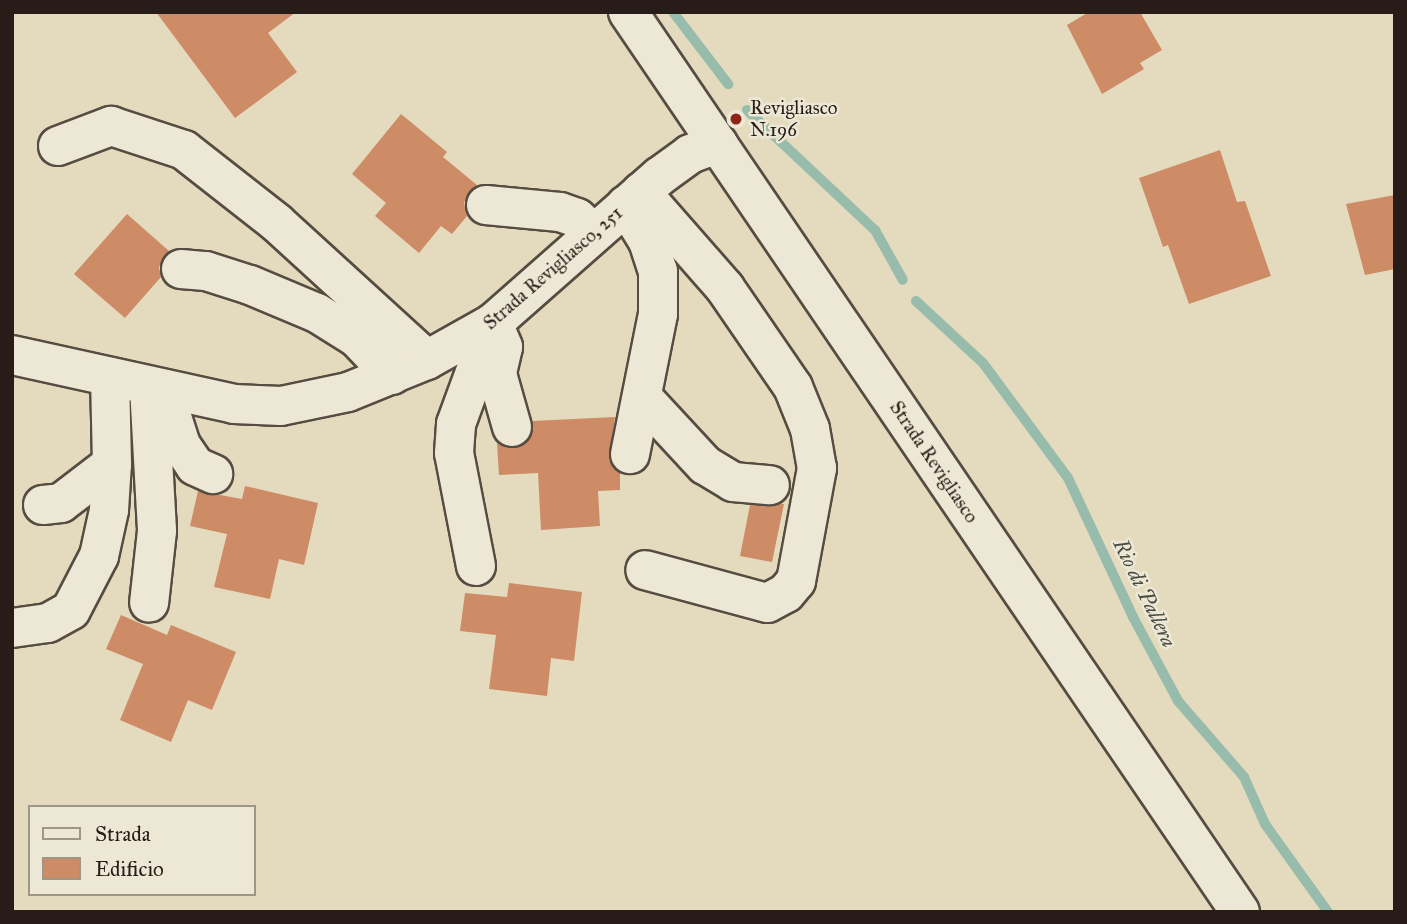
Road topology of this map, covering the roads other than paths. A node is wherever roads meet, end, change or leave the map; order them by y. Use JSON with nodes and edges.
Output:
{"nodes":[{"id":1,"x":628,"y":12,"type":"edge"},
{"id":2,"x":718,"y":144,"type":"junction"},
{"id":3,"x":58,"y":146,"type":"dead end"},
{"id":4,"x":633,"y":199,"type":"junction"},
{"id":5,"x":486,"y":205,"type":"dead end"},
{"id":6,"x":593,"y":233,"type":"junction"},
{"id":7,"x":181,"y":269,"type":"dead end"},
{"id":8,"x":493,"y":323,"type":"junction"},
{"id":9,"x":12,"y":355,"type":"edge"},
{"id":10,"x":427,"y":360,"type":"junction"},
{"id":11,"x":393,"y":375,"type":"junction"},
{"id":12,"x":110,"y":377,"type":"junction"},
{"id":13,"x":156,"y":388,"type":"junction"},
{"id":14,"x":642,"y":397,"type":"junction"},
{"id":15,"x":512,"y":427,"type":"dead end"},
{"id":16,"x":630,"y":454,"type":"dead end"},
{"id":17,"x":112,"y":464,"type":"junction"},
{"id":18,"x":213,"y":474,"type":"dead end"},
{"id":19,"x":770,"y":485,"type":"dead end"},
{"id":20,"x":43,"y":505,"type":"dead end"},
{"id":21,"x":476,"y":566,"type":"dead end"},
{"id":22,"x":646,"y":570,"type":"dead end"},
{"id":23,"x":149,"y":603,"type":"dead end"},
{"id":24,"x":12,"y":628,"type":"edge"},
{"id":25,"x":1240,"y":912,"type":"edge"}],
"edges":[{"from":1,"to":2,"type":"street","name":"Strada Revigliasco"},
{"from":2,"to":4,"type":"street","name":"Strada Revigliasco, 251"},
{"from":2,"to":25,"type":"street","name":"Strada Revigliasco"},
{"from":3,"to":10,"type":"street"},
{"from":4,"to":6,"type":"street","name":"Strada Revigliasco, 251"},
{"from":4,"to":14,"type":"street"},
{"from":4,"to":22,"type":"street"},
{"from":5,"to":6,"type":"street"},
{"from":6,"to":8,"type":"street","name":"Strada Revigliasco, 251"},
{"from":7,"to":11,"type":"street"},
{"from":8,"to":10,"type":"street","name":"Strada Revigliasco, 251"},
{"from":8,"to":15,"type":"street"},
{"from":8,"to":21,"type":"street"},
{"from":9,"to":12,"type":"street","name":"Strada Revigliasco, 251"},
{"from":10,"to":11,"type":"street","name":"Strada Revigliasco, 251"},
{"from":11,"to":13,"type":"street","name":"Strada Revigliasco, 251"},
{"from":12,"to":13,"type":"street","name":"Strada Revigliasco, 251"},
{"from":12,"to":17,"type":"street"},
{"from":13,"to":18,"type":"street"},
{"from":13,"to":23,"type":"street"},
{"from":14,"to":16,"type":"street"},
{"from":14,"to":19,"type":"street"},
{"from":17,"to":20,"type":"street"},
{"from":17,"to":24,"type":"street"}]}
